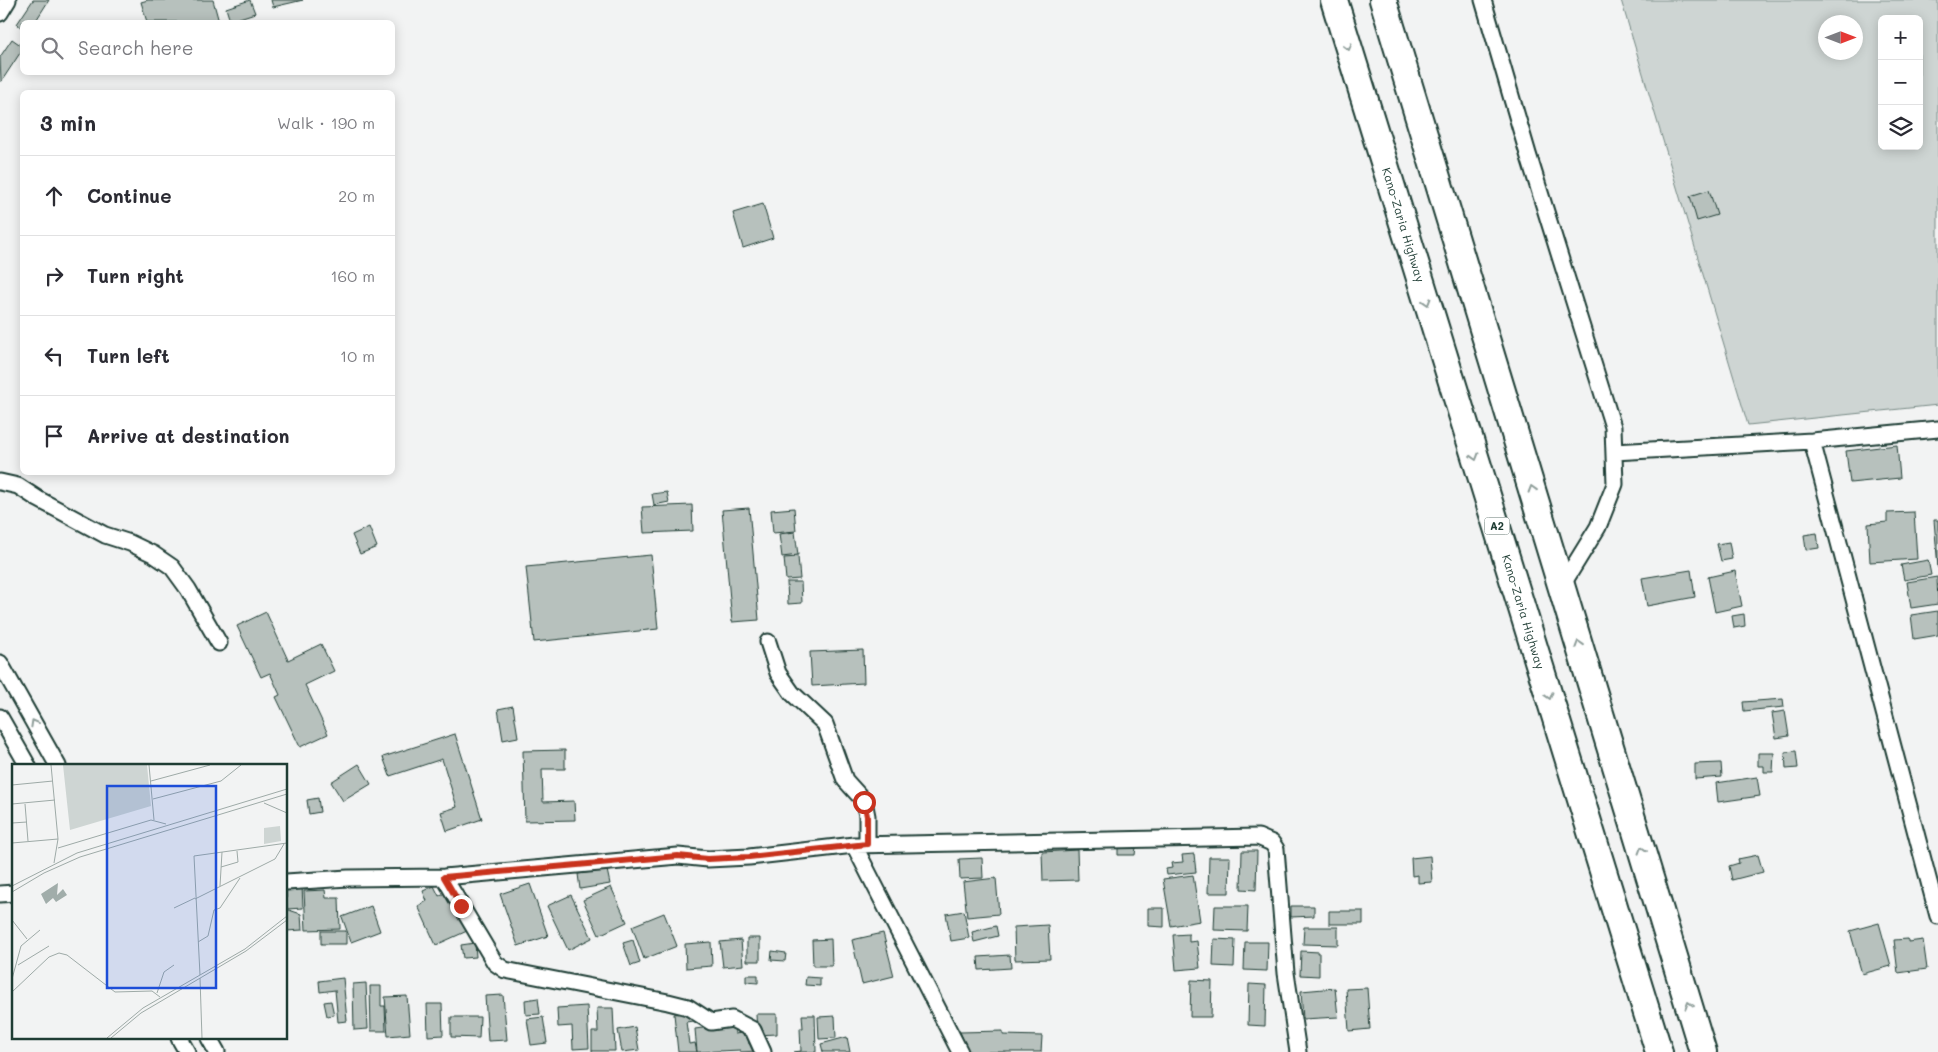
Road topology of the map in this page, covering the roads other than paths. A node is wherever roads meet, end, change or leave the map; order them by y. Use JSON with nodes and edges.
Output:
{"nodes":[{"id":1,"x":8,"y":0,"type":"edge"},
{"id":2,"x":1334,"y":0,"type":"edge"},
{"id":3,"x":1383,"y":0,"type":"edge"},
{"id":4,"x":1483,"y":0,"type":"edge"},
{"id":5,"x":0,"y":13,"type":"edge"},
{"id":6,"x":1938,"y":429,"type":"edge"},
{"id":7,"x":1812,"y":442,"type":"junction"},
{"id":8,"x":1614,"y":452,"type":"junction"},
{"id":9,"x":0,"y":482,"type":"edge"},
{"id":10,"x":1562,"y":587,"type":"junction"},
{"id":11,"x":768,"y":642,"type":"dead end"},
{"id":12,"x":218,"y":643,"type":"dead end"},
{"id":13,"x":0,"y":663,"type":"edge"},
{"id":14,"x":0,"y":717,"type":"edge"},
{"id":15,"x":27,"y":764,"type":"edge"},
{"id":16,"x":57,"y":764,"type":"edge"},
{"id":17,"x":860,"y":845,"type":"junction"},
{"id":18,"x":444,"y":877,"type":"junction"},
{"id":19,"x":288,"y":882,"type":"edge"},
{"id":20,"x":1938,"y":916,"type":"edge"},
{"id":21,"x":180,"y":1040,"type":"edge"},
{"id":22,"x":211,"y":1040,"type":"edge"},
{"id":23,"x":187,"y":1052,"type":"edge"},
{"id":24,"x":217,"y":1052,"type":"edge"},
{"id":25,"x":763,"y":1052,"type":"edge"},
{"id":26,"x":960,"y":1052,"type":"edge"},
{"id":27,"x":1298,"y":1052,"type":"edge"},
{"id":28,"x":1659,"y":1052,"type":"edge"},
{"id":29,"x":1703,"y":1052,"type":"edge"}],
"edges":[{"from":1,"to":5,"type":"street"},
{"from":2,"to":28,"type":"highway","name":"Kano-Zaria Highway","number":"A2","one_way":true},
{"from":10,"to":3,"type":"highway","one_way":true},
{"from":4,"to":8,"type":"street"},
{"from":6,"to":7,"type":"street"},
{"from":7,"to":8,"type":"street"},
{"from":7,"to":20,"type":"street"},
{"from":8,"to":10,"type":"street"},
{"from":9,"to":12,"type":"street"},
{"from":29,"to":10,"type":"highway","one_way":true},
{"from":11,"to":17,"type":"street"},
{"from":16,"to":13,"type":"street","one_way":true},
{"from":14,"to":15,"type":"street"},
{"from":17,"to":18,"type":"street"},
{"from":17,"to":26,"type":"street"},
{"from":17,"to":27,"type":"street"},
{"from":18,"to":19,"type":"street"},
{"from":18,"to":25,"type":"street"},
{"from":21,"to":23,"type":"street"},
{"from":22,"to":24,"type":"street"}]}
